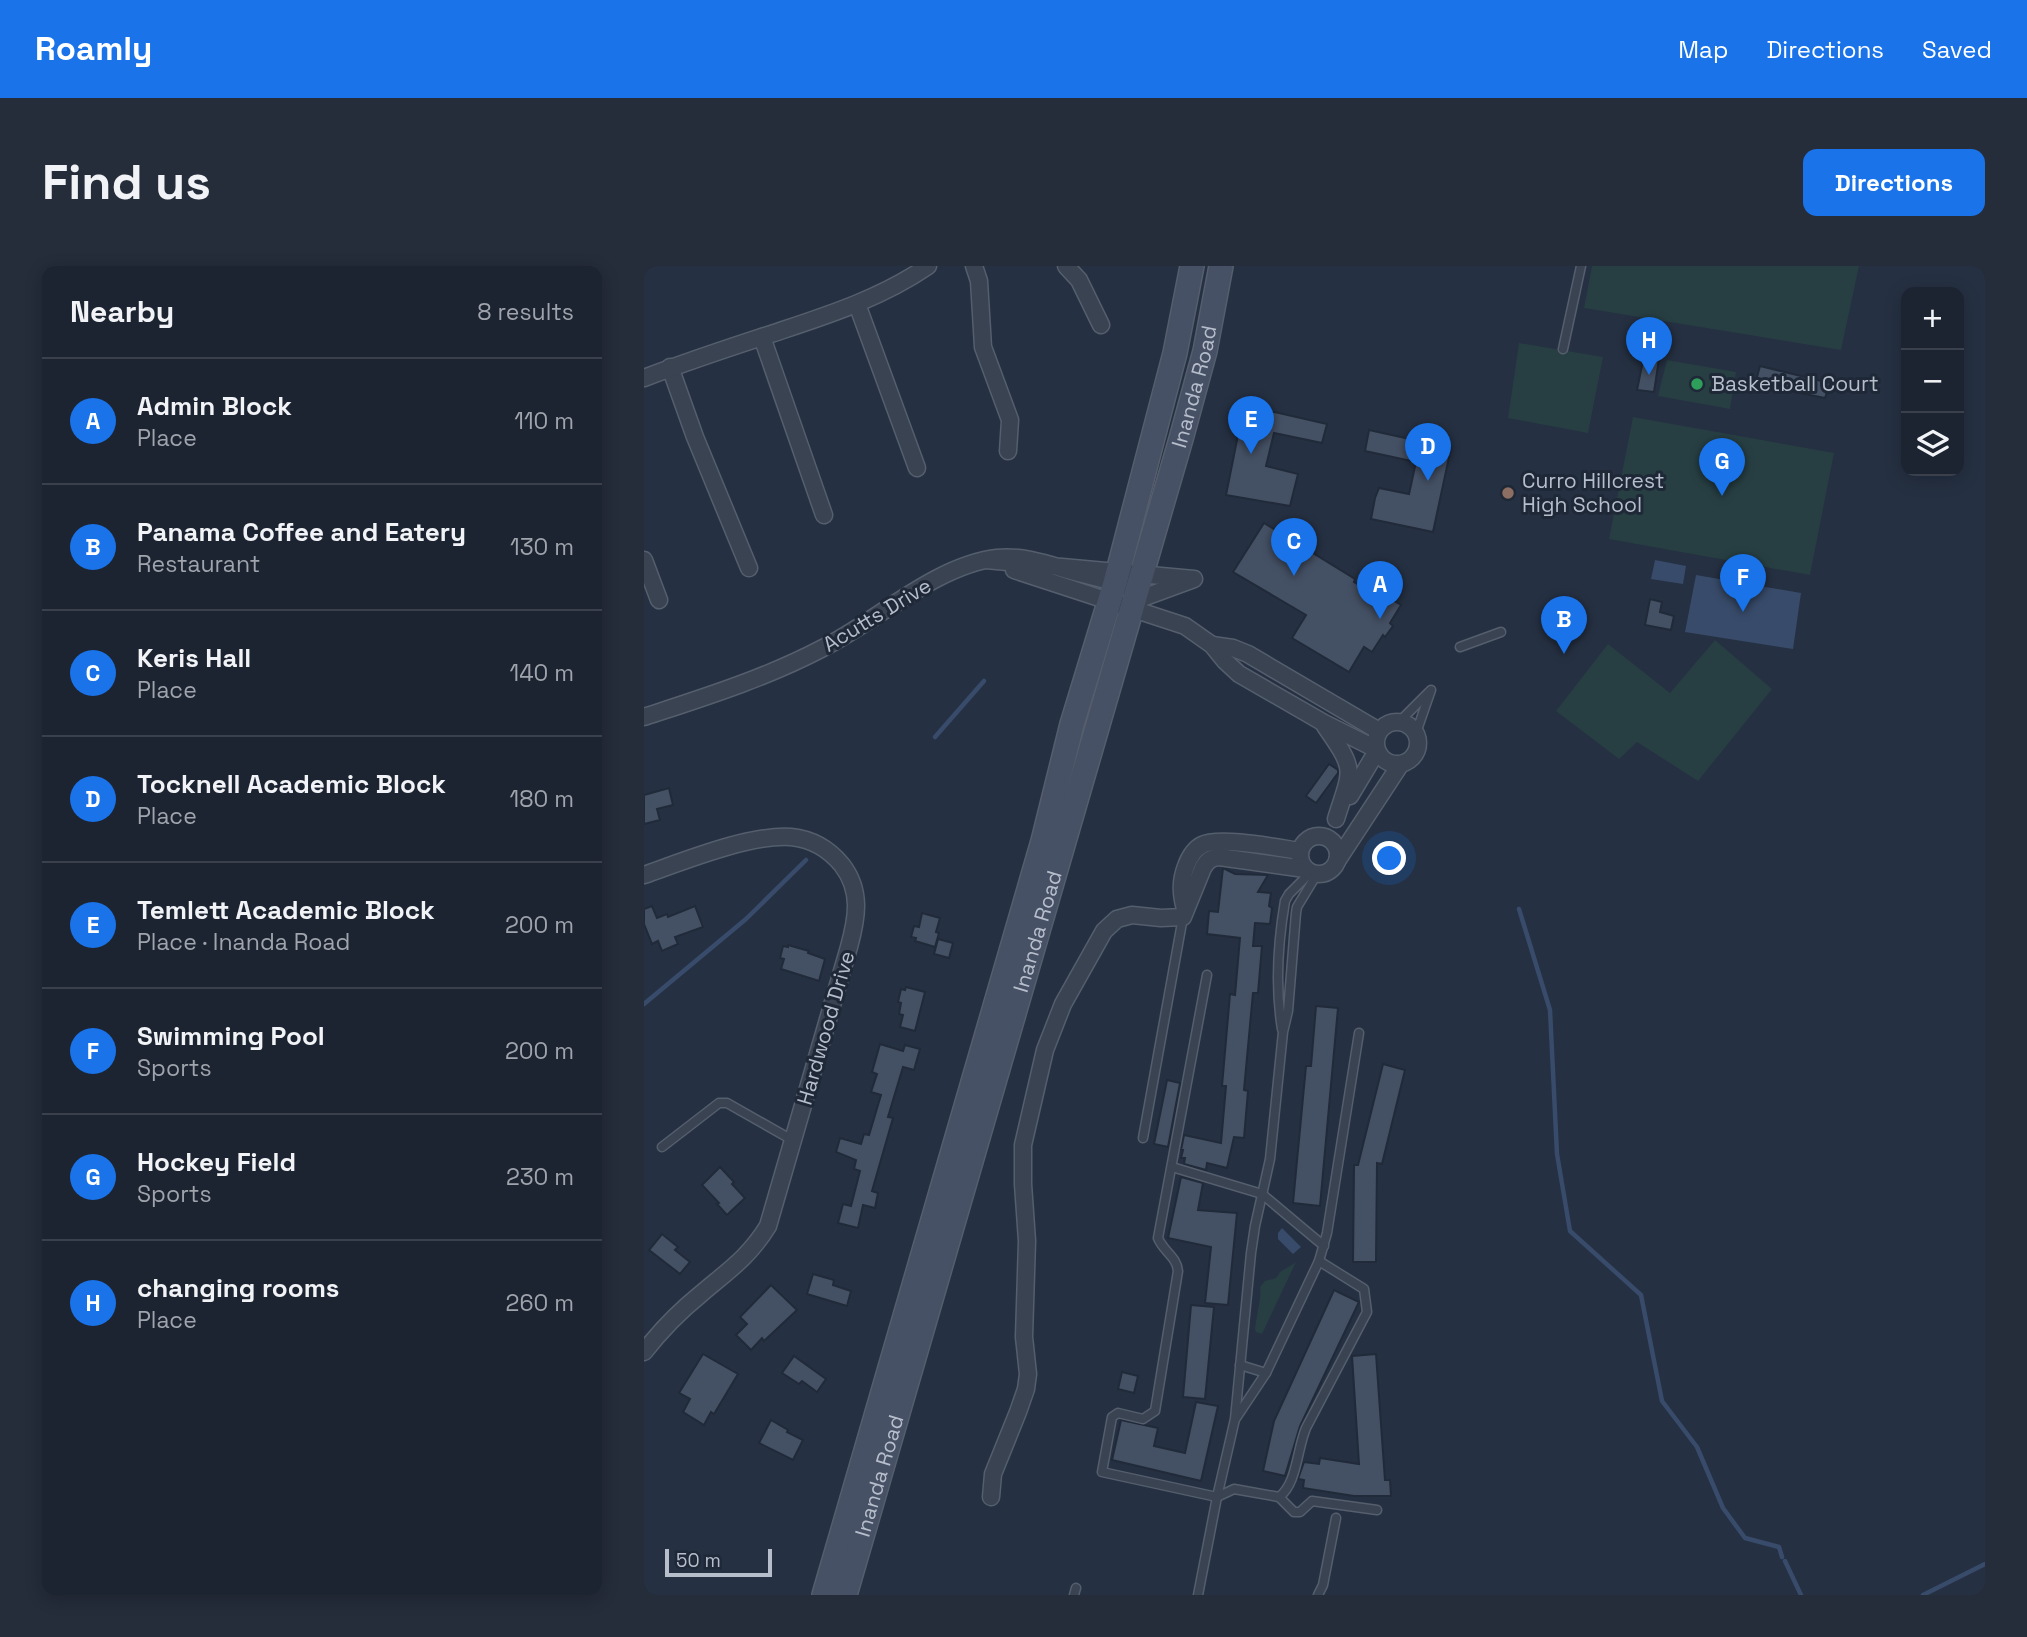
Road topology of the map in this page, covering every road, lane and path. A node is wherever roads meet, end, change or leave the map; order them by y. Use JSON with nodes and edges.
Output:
{"nodes":[{"id":1,"x":928,"y":266,"type":"edge"},
{"id":2,"x":974,"y":266,"type":"edge"},
{"id":3,"x":1066,"y":266,"type":"edge"},
{"id":4,"x":1192,"y":266,"type":"edge"},
{"id":5,"x":1221,"y":266,"type":"edge"},
{"id":6,"x":1581,"y":266,"type":"edge"},
{"id":7,"x":857,"y":304,"type":"junction"},
{"id":8,"x":1101,"y":325,"type":"dead end"},
{"id":9,"x":762,"y":337,"type":"junction"},
{"id":10,"x":1563,"y":349,"type":"dead end"},
{"id":11,"x":670,"y":367,"type":"junction"},
{"id":12,"x":644,"y":378,"type":"edge"},
{"id":13,"x":1008,"y":452,"type":"dead end"},
{"id":14,"x":917,"y":468,"type":"dead end"},
{"id":15,"x":824,"y":515,"type":"dead end"},
{"id":16,"x":644,"y":560,"type":"edge"},
{"id":17,"x":986,"y":560,"type":"junction"},
{"id":18,"x":749,"y":568,"type":"dead end"},
{"id":19,"x":1115,"y":583,"type":"junction"},
{"id":20,"x":1137,"y":592,"type":"junction"},
{"id":21,"x":659,"y":600,"type":"dead end"},
{"id":22,"x":1502,"y":632,"type":"dead end"},
{"id":23,"x":1212,"y":645,"type":"junction"},
{"id":24,"x":1460,"y":647,"type":"dead end"},
{"id":25,"x":644,"y":718,"type":"edge"},
{"id":26,"x":1399,"y":722,"type":"junction"},
{"id":27,"x":1324,"y":723,"type":"junction"},
{"id":28,"x":1379,"y":731,"type":"junction"},
{"id":29,"x":1416,"y":733,"type":"junction"},
{"id":30,"x":1376,"y":750,"type":"junction"},
{"id":31,"x":1400,"y":765,"type":"junction"},
{"id":32,"x":1336,"y":819,"type":"junction"},
{"id":33,"x":1326,"y":837,"type":"junction"},
{"id":34,"x":1300,"y":851,"type":"junction"},
{"id":35,"x":1337,"y":861,"type":"junction"},
{"id":36,"x":1311,"y":872,"type":"junction"},
{"id":37,"x":644,"y":875,"type":"edge"},
{"id":38,"x":1284,"y":909,"type":"junction"},
{"id":39,"x":1184,"y":913,"type":"junction"},
{"id":40,"x":1296,"y":913,"type":"junction"},
{"id":41,"x":1206,"y":975,"type":"dead end"},
{"id":42,"x":1283,"y":1032,"type":"junction"},
{"id":43,"x":1359,"y":1033,"type":"dead end"},
{"id":44,"x":1143,"y":1138,"type":"dead end"},
{"id":45,"x":794,"y":1141,"type":"junction"},
{"id":46,"x":662,"y":1147,"type":"dead end"},
{"id":47,"x":1172,"y":1167,"type":"junction"},
{"id":48,"x":1262,"y":1194,"type":"junction"},
{"id":49,"x":1324,"y":1246,"type":"junction"},
{"id":50,"x":1319,"y":1261,"type":"junction"},
{"id":51,"x":644,"y":1352,"type":"edge"},
{"id":52,"x":1240,"y":1365,"type":"junction"},
{"id":53,"x":1266,"y":1373,"type":"junction"},
{"id":54,"x":1235,"y":1419,"type":"junction"},
{"id":55,"x":991,"y":1497,"type":"dead end"},
{"id":56,"x":1217,"y":1497,"type":"junction"},
{"id":57,"x":1279,"y":1497,"type":"junction"},
{"id":58,"x":1377,"y":1510,"type":"dead end"},
{"id":59,"x":1336,"y":1518,"type":"dead end"},
{"id":60,"x":824,"y":1595,"type":"edge"},
{"id":61,"x":845,"y":1595,"type":"edge"},
{"id":62,"x":1198,"y":1595,"type":"edge"},
{"id":63,"x":1318,"y":1595,"type":"edge"}],
"edges":[{"from":1,"to":7,"type":"street"},
{"from":2,"to":13,"type":"street"},
{"from":3,"to":8,"type":"street"},
{"from":4,"to":19,"type":"main road","name":"Inanda Road"},
{"from":5,"to":20,"type":"main road","name":"Inanda Road"},
{"from":6,"to":10,"type":"lane"},
{"from":7,"to":9,"type":"street"},
{"from":7,"to":14,"type":"street"},
{"from":9,"to":11,"type":"street"},
{"from":9,"to":15,"type":"street"},
{"from":11,"to":12,"type":"street"},
{"from":11,"to":18,"type":"street"},
{"from":16,"to":21,"type":"street"},
{"from":17,"to":19,"type":"street","name":"Acutts Drive"},
{"from":17,"to":20,"type":"street"},
{"from":17,"to":23,"type":"street"},
{"from":17,"to":25,"type":"street","name":"Acutts Drive"},
{"from":19,"to":20,"type":"street","name":"Acutts Drive"},
{"from":19,"to":60,"type":"main road","name":"Inanda Road"},
{"from":20,"to":61,"type":"main road","name":"Inanda Road"},
{"from":22,"to":24,"type":"lane"},
{"from":23,"to":27,"type":"street"},
{"from":23,"to":28,"type":"street"},
{"from":26,"to":28,"type":"street"},
{"from":26,"to":29,"type":"street"},
{"from":26,"to":29,"type":"lane"},
{"from":27,"to":30,"type":"street"},
{"from":27,"to":32,"type":"street"},
{"from":28,"to":30,"type":"street"},
{"from":29,"to":31,"type":"street"},
{"from":30,"to":31,"type":"street"},
{"from":30,"to":32,"type":"street"},
{"from":31,"to":35,"type":"street"},
{"from":32,"to":33,"type":"street"},
{"from":33,"to":34,"type":"street"},
{"from":33,"to":35,"type":"street"},
{"from":34,"to":36,"type":"street"},
{"from":34,"to":39,"type":"street"},
{"from":35,"to":36,"type":"street"},
{"from":36,"to":38,"type":"lane"},
{"from":36,"to":39,"type":"street"},
{"from":36,"to":40,"type":"lane"},
{"from":37,"to":45,"type":"street","name":"Hardwood Drive"},
{"from":38,"to":40,"type":"lane"},
{"from":38,"to":42,"type":"lane"},
{"from":39,"to":44,"type":"lane"},
{"from":39,"to":55,"type":"street"},
{"from":40,"to":42,"type":"lane"},
{"from":41,"to":47,"type":"lane"},
{"from":42,"to":48,"type":"lane"},
{"from":43,"to":49,"type":"lane"},
{"from":45,"to":46,"type":"lane"},
{"from":45,"to":51,"type":"street","name":"Hardwood Drive"},
{"from":47,"to":48,"type":"lane"},
{"from":47,"to":56,"type":"lane"},
{"from":48,"to":49,"type":"lane"},
{"from":48,"to":52,"type":"lane"},
{"from":49,"to":50,"type":"lane"},
{"from":50,"to":53,"type":"lane"},
{"from":50,"to":57,"type":"lane"},
{"from":52,"to":53,"type":"lane"},
{"from":52,"to":54,"type":"lane"},
{"from":53,"to":54,"type":"lane"},
{"from":54,"to":56,"type":"lane"},
{"from":56,"to":57,"type":"lane"},
{"from":56,"to":62,"type":"lane"},
{"from":57,"to":58,"type":"lane"},
{"from":59,"to":63,"type":"lane"}]}
